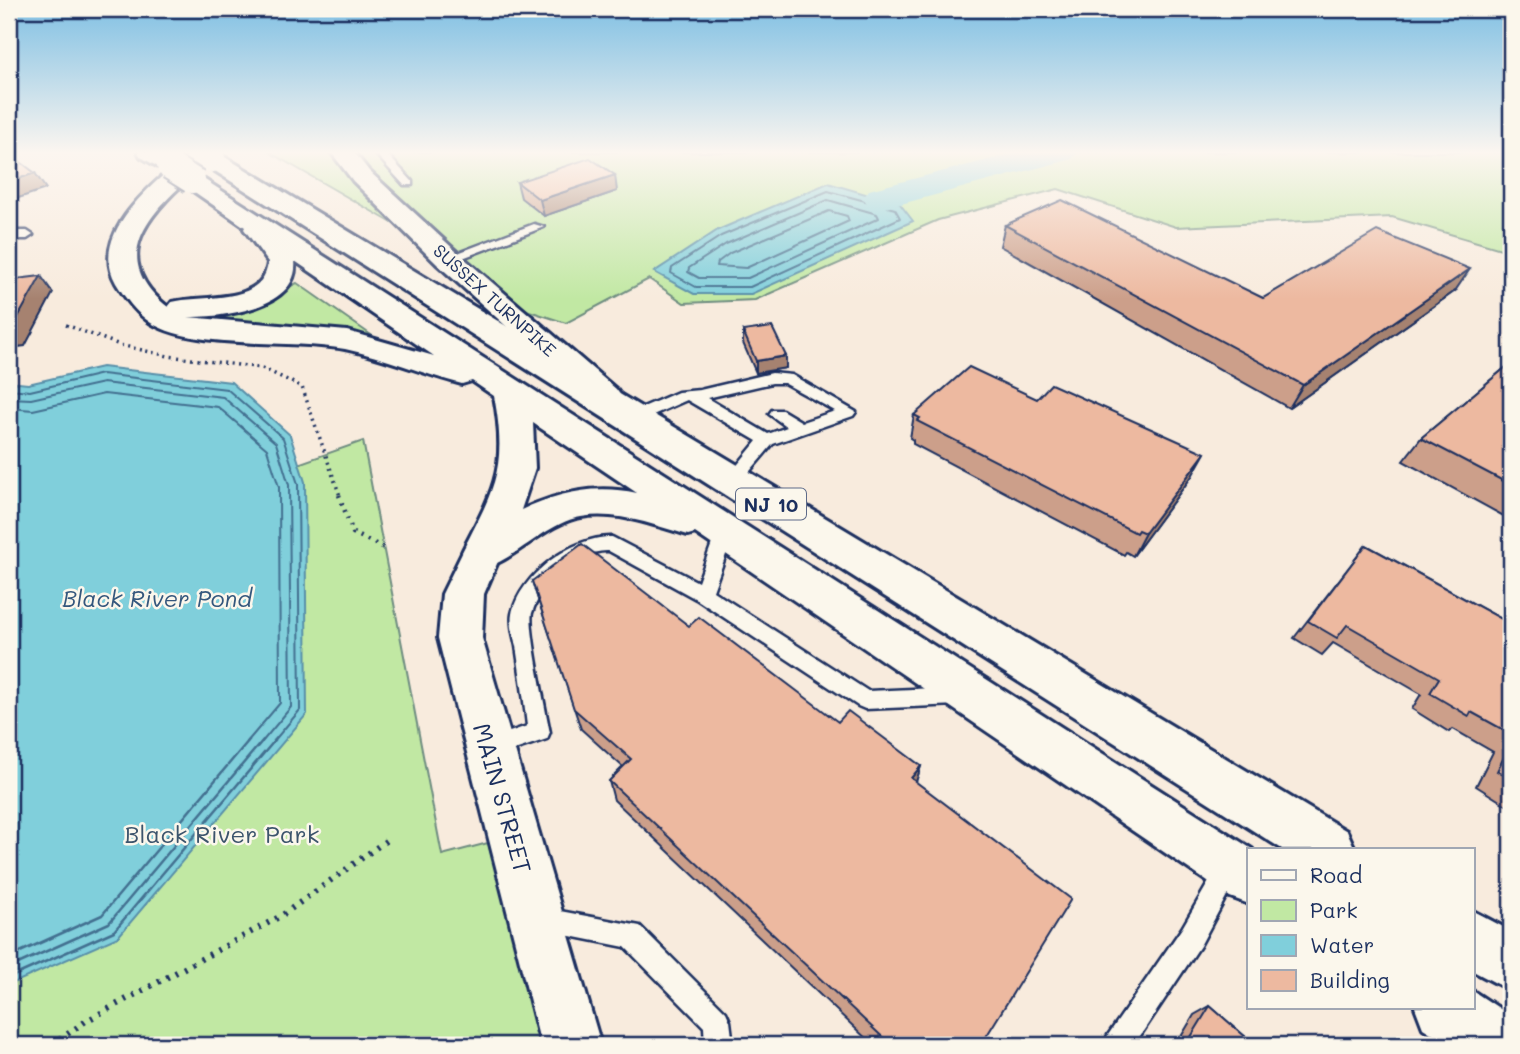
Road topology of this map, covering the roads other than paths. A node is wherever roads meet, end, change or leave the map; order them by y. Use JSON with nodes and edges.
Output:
{"nodes":[{"id":1,"x":153,"y":201,"type":"edge"},
{"id":2,"x":233,"y":201,"type":"edge"},
{"id":3,"x":264,"y":201,"type":"edge"},
{"id":4,"x":387,"y":201,"type":"edge"},
{"id":5,"x":246,"y":216,"type":"junction"},
{"id":6,"x":538,"y":227,"type":"dead end"},
{"id":7,"x":9,"y":235,"type":"edge"},
{"id":8,"x":27,"y":235,"type":"dead end"},
{"id":9,"x":448,"y":259,"type":"junction"},
{"id":10,"x":140,"y":297,"type":"junction"},
{"id":11,"x":508,"y":388,"type":"junction"},
{"id":12,"x":690,"y":395,"type":"junction"},
{"id":13,"x":777,"y":414,"type":"dead end"},
{"id":14,"x":628,"y":416,"type":"junction"},
{"id":15,"x":800,"y":428,"type":"junction"},
{"id":16,"x":767,"y":439,"type":"junction"},
{"id":17,"x":733,"y":480,"type":"junction"},
{"id":18,"x":725,"y":532,"type":"junction"},
{"id":19,"x":482,"y":552,"type":"junction"},
{"id":20,"x":703,"y":594,"type":"junction"},
{"id":21,"x":970,"y":695,"type":"junction"},
{"id":22,"x":489,"y":748,"type":"junction"},
{"id":23,"x":1327,"y":848,"type":"edge"},
{"id":24,"x":1240,"y":872,"type":"edge"},
{"id":25,"x":537,"y":919,"type":"junction"},
{"id":26,"x":1474,"y":940,"type":"edge"},
{"id":27,"x":1511,"y":962,"type":"edge"},
{"id":28,"x":570,"y":1045,"type":"edge"},
{"id":29,"x":719,"y":1045,"type":"edge"},
{"id":30,"x":1118,"y":1045,"type":"edge"}],
"edges":[{"from":1,"to":10,"type":"main road"},
{"from":2,"to":5,"type":"main road","number":"NJ 10"},
{"from":3,"to":14,"type":"main road","number":"NJ 10"},
{"from":4,"to":9,"type":"main road","name":"SUSSEX TURNPIKE"},
{"from":5,"to":10,"type":"main road"},
{"from":5,"to":11,"type":"main road","number":"NJ 10"},
{"from":6,"to":9,"type":"lane"},
{"from":7,"to":8,"type":"lane"},
{"from":9,"to":14,"type":"main road","name":"SUSSEX TURNPIKE"},
{"from":10,"to":11,"type":"main road"},
{"from":11,"to":18,"type":"main road","number":"NJ 10"},
{"from":11,"to":19,"type":"main road","name":"MAIN STREET"},
{"from":12,"to":14,"type":"lane"},
{"from":12,"to":15,"type":"lane"},
{"from":12,"to":16,"type":"lane"},
{"from":13,"to":15,"type":"lane"},
{"from":14,"to":17,"type":"main road","number":"NJ 10"},
{"from":15,"to":16,"type":"lane"},
{"from":16,"to":17,"type":"lane"},
{"from":17,"to":23,"type":"main road","number":"NJ 10"},
{"from":18,"to":19,"type":"main road"},
{"from":18,"to":20,"type":"lane"},
{"from":18,"to":21,"type":"main road","number":"NJ 10"},
{"from":19,"to":22,"type":"main road","name":"MAIN STREET"},
{"from":20,"to":21,"type":"lane"},
{"from":20,"to":22,"type":"lane"},
{"from":21,"to":24,"type":"main road","number":"NJ 10"},
{"from":22,"to":25,"type":"main road","name":"MAIN STREET"},
{"from":24,"to":30,"type":"lane"},
{"from":25,"to":28,"type":"main road","name":"MAIN STREET"},
{"from":25,"to":29,"type":"lane"},
{"from":26,"to":27,"type":"main road"}]}
